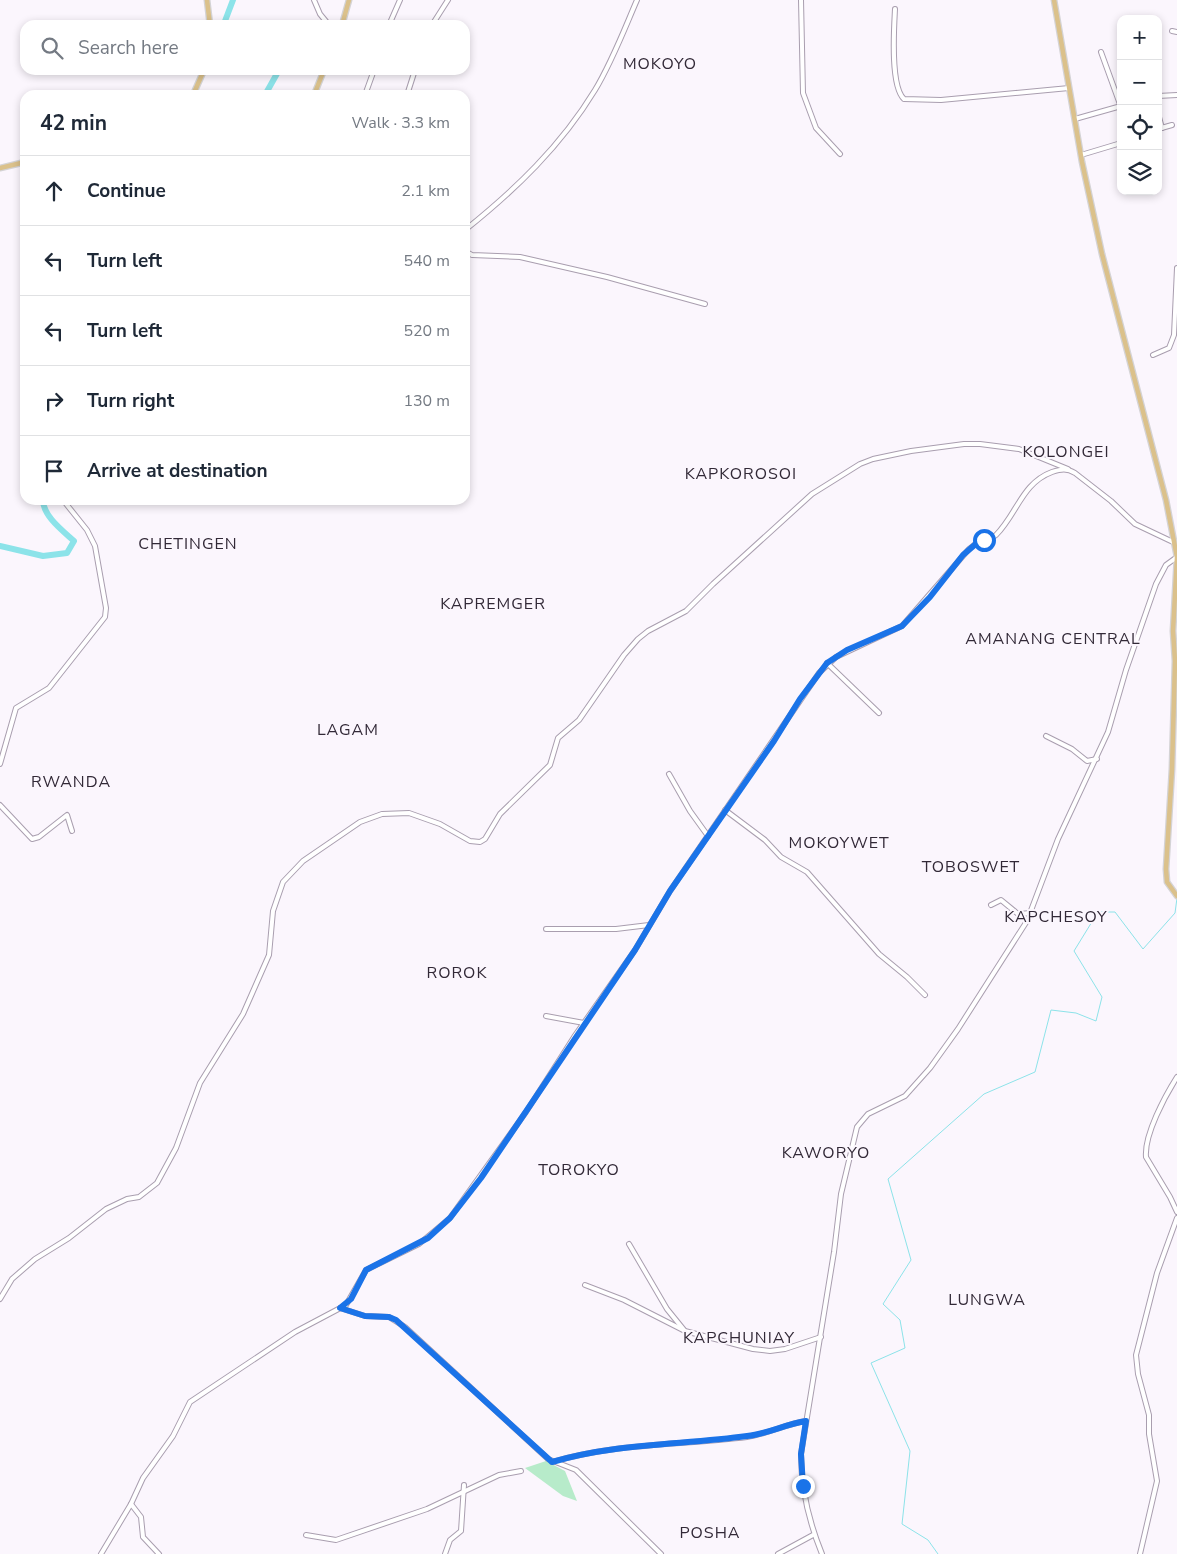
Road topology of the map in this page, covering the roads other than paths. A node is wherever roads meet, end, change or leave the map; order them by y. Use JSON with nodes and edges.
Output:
{"nodes":[{"id":1,"x":207,"y":0,"type":"edge"},
{"id":2,"x":314,"y":0,"type":"edge"},
{"id":3,"x":349,"y":0,"type":"edge"},
{"id":4,"x":400,"y":0,"type":"edge"},
{"id":5,"x":448,"y":0,"type":"edge"},
{"id":6,"x":637,"y":0,"type":"edge"},
{"id":7,"x":801,"y":0,"type":"edge"},
{"id":8,"x":1054,"y":0,"type":"edge"},
{"id":9,"x":895,"y":8,"type":"dead end"},
{"id":10,"x":209,"y":20,"type":"edge"},
{"id":11,"x":324,"y":20,"type":"edge"},
{"id":12,"x":343,"y":20,"type":"edge"},
{"id":13,"x":391,"y":20,"type":"edge"},
{"id":14,"x":435,"y":20,"type":"edge"},
{"id":15,"x":1101,"y":52,"type":"dead end"},
{"id":16,"x":202,"y":75,"type":"edge"},
{"id":17,"x":322,"y":75,"type":"edge"},
{"id":18,"x":372,"y":75,"type":"edge"},
{"id":19,"x":413,"y":75,"type":"edge"},
{"id":20,"x":1069,"y":88,"type":"junction"},
{"id":21,"x":195,"y":90,"type":"edge"},
{"id":22,"x":316,"y":90,"type":"edge"},
{"id":23,"x":367,"y":90,"type":"edge"},
{"id":24,"x":409,"y":90,"type":"edge"},
{"id":25,"x":1177,"y":95,"type":"edge"},
{"id":26,"x":1162,"y":96,"type":"edge"},
{"id":27,"x":1121,"y":105,"type":"edge"},
{"id":28,"x":1117,"y":107,"type":"edge"},
{"id":29,"x":1075,"y":120,"type":"junction"},
{"id":30,"x":1172,"y":125,"type":"dead end"},
{"id":31,"x":1162,"y":128,"type":"edge"},
{"id":32,"x":1117,"y":144,"type":"edge"},
{"id":33,"x":840,"y":154,"type":"dead end"},
{"id":34,"x":1081,"y":156,"type":"junction"},
{"id":35,"x":20,"y":163,"type":"edge"},
{"id":36,"x":0,"y":168,"type":"edge"},
{"id":37,"x":470,"y":226,"type":"edge"},
{"id":38,"x":470,"y":254,"type":"edge"},
{"id":39,"x":1177,"y":268,"type":"edge"},
{"id":40,"x":705,"y":304,"type":"dead end"},
{"id":41,"x":1153,"y":355,"type":"dead end"},
{"id":42,"x":1068,"y":469,"type":"junction"},
{"id":43,"x":68,"y":505,"type":"edge"},
{"id":44,"x":1173,"y":542,"type":"junction"},
{"id":45,"x":1177,"y":557,"type":"edge"},
{"id":46,"x":827,"y":663,"type":"junction"},
{"id":47,"x":879,"y":713,"type":"dead end"},
{"id":48,"x":1046,"y":736,"type":"dead end"},
{"id":49,"x":1097,"y":759,"type":"junction"},
{"id":50,"x":0,"y":764,"type":"edge"},
{"id":51,"x":669,"y":774,"type":"dead end"},
{"id":52,"x":0,"y":805,"type":"edge"},
{"id":53,"x":725,"y":810,"type":"junction"},
{"id":54,"x":72,"y":831,"type":"dead end"},
{"id":55,"x":708,"y":836,"type":"junction"},
{"id":56,"x":1177,"y":896,"type":"edge"},
{"id":57,"x":991,"y":905,"type":"dead end"},
{"id":58,"x":1031,"y":913,"type":"junction"},
{"id":59,"x":649,"y":926,"type":"junction"},
{"id":60,"x":546,"y":929,"type":"dead end"},
{"id":61,"x":925,"y":996,"type":"dead end"},
{"id":62,"x":546,"y":1016,"type":"dead end"},
{"id":63,"x":584,"y":1023,"type":"junction"},
{"id":64,"x":1177,"y":1077,"type":"edge"},
{"id":65,"x":1177,"y":1212,"type":"edge"},
{"id":66,"x":1177,"y":1218,"type":"edge"},
{"id":67,"x":629,"y":1244,"type":"dead end"},
{"id":68,"x":585,"y":1285,"type":"dead end"},
{"id":69,"x":0,"y":1299,"type":"edge"},
{"id":70,"x":340,"y":1308,"type":"junction"},
{"id":71,"x":685,"y":1331,"type":"junction"},
{"id":72,"x":821,"y":1336,"type":"junction"},
{"id":73,"x":806,"y":1421,"type":"junction"},
{"id":74,"x":552,"y":1462,"type":"junction"},
{"id":75,"x":520,"y":1471,"type":"dead end"},
{"id":76,"x":464,"y":1485,"type":"dead end"},
{"id":77,"x":463,"y":1492,"type":"junction"},
{"id":78,"x":131,"y":1504,"type":"junction"},
{"id":79,"x":306,"y":1535,"type":"dead end"},
{"id":80,"x":813,"y":1535,"type":"junction"},
{"id":81,"x":101,"y":1554,"type":"edge"},
{"id":82,"x":159,"y":1554,"type":"edge"},
{"id":83,"x":446,"y":1554,"type":"edge"},
{"id":84,"x":661,"y":1554,"type":"edge"},
{"id":85,"x":778,"y":1554,"type":"edge"},
{"id":86,"x":822,"y":1554,"type":"edge"},
{"id":87,"x":1140,"y":1554,"type":"edge"}],
"edges":[{"from":1,"to":10,"type":"main road"},
{"from":2,"to":11,"type":"street"},
{"from":3,"to":12,"type":"main road"},
{"from":4,"to":13,"type":"street"},
{"from":5,"to":14,"type":"street"},
{"from":6,"to":37,"type":"street"},
{"from":7,"to":33,"type":"street"},
{"from":8,"to":20,"type":"main road"},
{"from":9,"to":20,"type":"street"},
{"from":15,"to":27,"type":"street"},
{"from":16,"to":21,"type":"main road"},
{"from":17,"to":22,"type":"main road"},
{"from":18,"to":23,"type":"street"},
{"from":19,"to":24,"type":"street"},
{"from":20,"to":29,"type":"main road"},
{"from":25,"to":26,"type":"street"},
{"from":28,"to":29,"type":"street"},
{"from":29,"to":34,"type":"main road"},
{"from":30,"to":31,"type":"street"},
{"from":32,"to":34,"type":"street"},
{"from":34,"to":44,"type":"main road"},
{"from":35,"to":36,"type":"main road"},
{"from":38,"to":40,"type":"street"},
{"from":39,"to":41,"type":"street"},
{"from":42,"to":44,"type":"street"},
{"from":42,"to":46,"type":"street"},
{"from":42,"to":69,"type":"street"},
{"from":43,"to":50,"type":"street"},
{"from":44,"to":45,"type":"main road"},
{"from":45,"to":49,"type":"street"},
{"from":45,"to":56,"type":"main road"},
{"from":46,"to":47,"type":"street"},
{"from":46,"to":53,"type":"street"},
{"from":48,"to":49,"type":"street"},
{"from":49,"to":58,"type":"street"},
{"from":51,"to":55,"type":"street"},
{"from":52,"to":54,"type":"street"},
{"from":53,"to":55,"type":"street"},
{"from":53,"to":61,"type":"street"},
{"from":55,"to":59,"type":"street"},
{"from":57,"to":58,"type":"street"},
{"from":58,"to":72,"type":"street"},
{"from":59,"to":60,"type":"street"},
{"from":59,"to":63,"type":"street"},
{"from":62,"to":63,"type":"street"},
{"from":63,"to":70,"type":"street"},
{"from":64,"to":65,"type":"street"},
{"from":66,"to":87,"type":"street"},
{"from":67,"to":71,"type":"street"},
{"from":68,"to":71,"type":"street"},
{"from":70,"to":74,"type":"street"},
{"from":70,"to":78,"type":"street"},
{"from":71,"to":72,"type":"street"},
{"from":72,"to":73,"type":"street"},
{"from":73,"to":74,"type":"street"},
{"from":73,"to":80,"type":"street"},
{"from":74,"to":84,"type":"street"},
{"from":75,"to":77,"type":"street"},
{"from":76,"to":77,"type":"street"},
{"from":77,"to":79,"type":"street"},
{"from":77,"to":83,"type":"street"},
{"from":78,"to":81,"type":"street"},
{"from":78,"to":82,"type":"street"},
{"from":80,"to":85,"type":"street"},
{"from":80,"to":86,"type":"street"}]}
